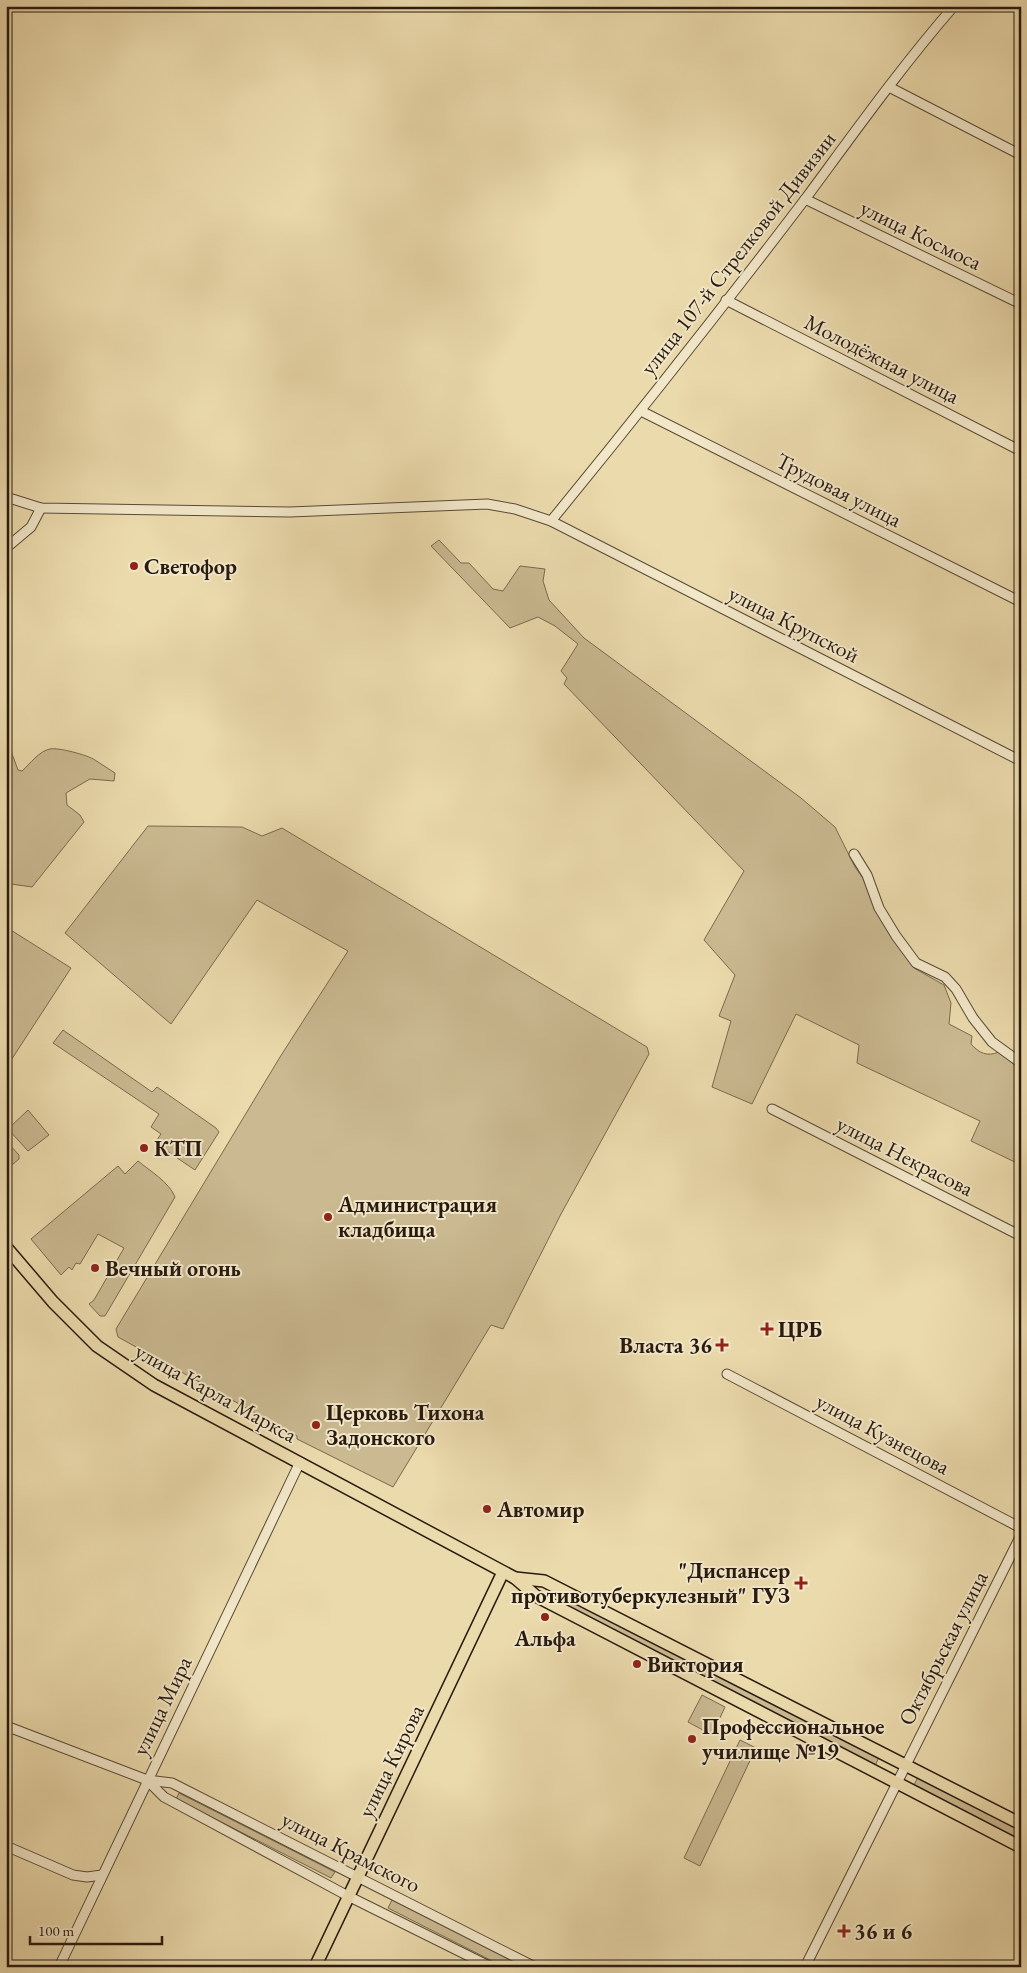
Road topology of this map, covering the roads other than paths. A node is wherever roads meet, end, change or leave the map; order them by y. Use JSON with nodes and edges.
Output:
{"nodes":[{"id":1,"x":954,"y":6,"type":"edge"},
{"id":2,"x":889,"y":87,"type":"junction"},
{"id":3,"x":1021,"y":155,"type":"edge"},
{"id":4,"x":805,"y":199,"type":"junction"},
{"id":5,"x":726,"y":300,"type":"junction"},
{"id":6,"x":1021,"y":304,"type":"edge"},
{"id":7,"x":641,"y":411,"type":"junction"},
{"id":8,"x":1021,"y":451,"type":"edge"},
{"id":9,"x":6,"y":497,"type":"edge"},
{"id":10,"x":41,"y":508,"type":"junction"},
{"id":11,"x":551,"y":521,"type":"junction"},
{"id":12,"x":6,"y":548,"type":"edge"},
{"id":13,"x":1021,"y":602,"type":"edge"},
{"id":14,"x":1021,"y":761,"type":"edge"},
{"id":15,"x":854,"y":854,"type":"dead end"},
{"id":16,"x":1021,"y":1063,"type":"edge"},
{"id":17,"x":772,"y":1108,"type":"dead end"},
{"id":18,"x":1021,"y":1236,"type":"edge"},
{"id":19,"x":6,"y":1247,"type":"edge"},
{"id":20,"x":727,"y":1374,"type":"dead end"},
{"id":21,"x":300,"y":1462,"type":"junction"},
{"id":22,"x":1021,"y":1528,"type":"edge"},
{"id":23,"x":1021,"y":1536,"type":"edge"},
{"id":24,"x":503,"y":1572,"type":"junction"},
{"id":25,"x":515,"y":1578,"type":"junction"},
{"id":26,"x":6,"y":1726,"type":"edge"},
{"id":27,"x":905,"y":1765,"type":"junction"},
{"id":28,"x":147,"y":1780,"type":"junction"},
{"id":29,"x":897,"y":1782,"type":"junction"},
{"id":30,"x":1021,"y":1824,"type":"edge"},
{"id":31,"x":6,"y":1846,"type":"edge"},
{"id":32,"x":1021,"y":1847,"type":"edge"},
{"id":33,"x":102,"y":1875,"type":"junction"},
{"id":34,"x":357,"y":1877,"type":"junction"},
{"id":35,"x":348,"y":1896,"type":"junction"},
{"id":36,"x":59,"y":1967,"type":"edge"},
{"id":37,"x":315,"y":1967,"type":"edge"},
{"id":38,"x":491,"y":1967,"type":"edge"},
{"id":39,"x":535,"y":1967,"type":"edge"},
{"id":40,"x":806,"y":1967,"type":"edge"}],
"edges":[{"from":1,"to":2,"type":"street","name":"улица 107-й Стрелковой Дивизии"},
{"from":2,"to":3,"type":"street"},
{"from":2,"to":4,"type":"street","name":"улица 107-й Стрелковой Дивизии"},
{"from":4,"to":5,"type":"street","name":"улица 107-й Стрелковой Дивизии"},
{"from":4,"to":6,"type":"street","name":"улица Космоса"},
{"from":5,"to":7,"type":"street","name":"улица 107-й Стрелковой Дивизии"},
{"from":5,"to":8,"type":"street","name":"Молодёжная улица"},
{"from":7,"to":11,"type":"street","name":"улица 107-й Стрелковой Дивизии"},
{"from":7,"to":13,"type":"street","name":"Трудовая улица"},
{"from":9,"to":10,"type":"street","name":"улица Крупской"},
{"from":10,"to":11,"type":"street","name":"улица Крупской"},
{"from":10,"to":12,"type":"street"},
{"from":11,"to":14,"type":"street","name":"улица Крупской"},
{"from":15,"to":16,"type":"street"},
{"from":17,"to":18,"type":"street","name":"улица Некрасова"},
{"from":19,"to":21,"type":"main road","name":"улица Карла Маркса"},
{"from":20,"to":22,"type":"street","name":"улица Кузнецова"},
{"from":21,"to":24,"type":"main road","name":"улица Карла Маркса"},
{"from":21,"to":28,"type":"street","name":"улица Мира"},
{"from":23,"to":27,"type":"street","name":"Октябрьская улица"},
{"from":24,"to":25,"type":"main road","name":"улица Карла Маркса"},
{"from":24,"to":34,"type":"main road","name":"улица Кирова"},
{"from":25,"to":27,"type":"main road","name":"улица Карла Маркса"},
{"from":25,"to":29,"type":"main road","name":"улица Карла Маркса"},
{"from":26,"to":28,"type":"street","name":"улица Крамского"},
{"from":27,"to":29,"type":"street","name":"Октябрьская улица"},
{"from":27,"to":30,"type":"main road","name":"улица Карла Маркса"},
{"from":28,"to":33,"type":"street","name":"улица Мира"},
{"from":28,"to":34,"type":"street","name":"улица Крамского"},
{"from":28,"to":35,"type":"street","name":"улица Крамского"},
{"from":29,"to":32,"type":"main road","name":"улица Карла Маркса"},
{"from":29,"to":40,"type":"street","name":"Октябрьская улица"},
{"from":31,"to":33,"type":"street"},
{"from":33,"to":36,"type":"street","name":"улица Мира"},
{"from":34,"to":35,"type":"main road","name":"улица Кирова"},
{"from":34,"to":39,"type":"street","name":"улица Крамского"},
{"from":35,"to":37,"type":"main road","name":"улица Кирова"},
{"from":35,"to":38,"type":"street","name":"улица Крамского"}]}
